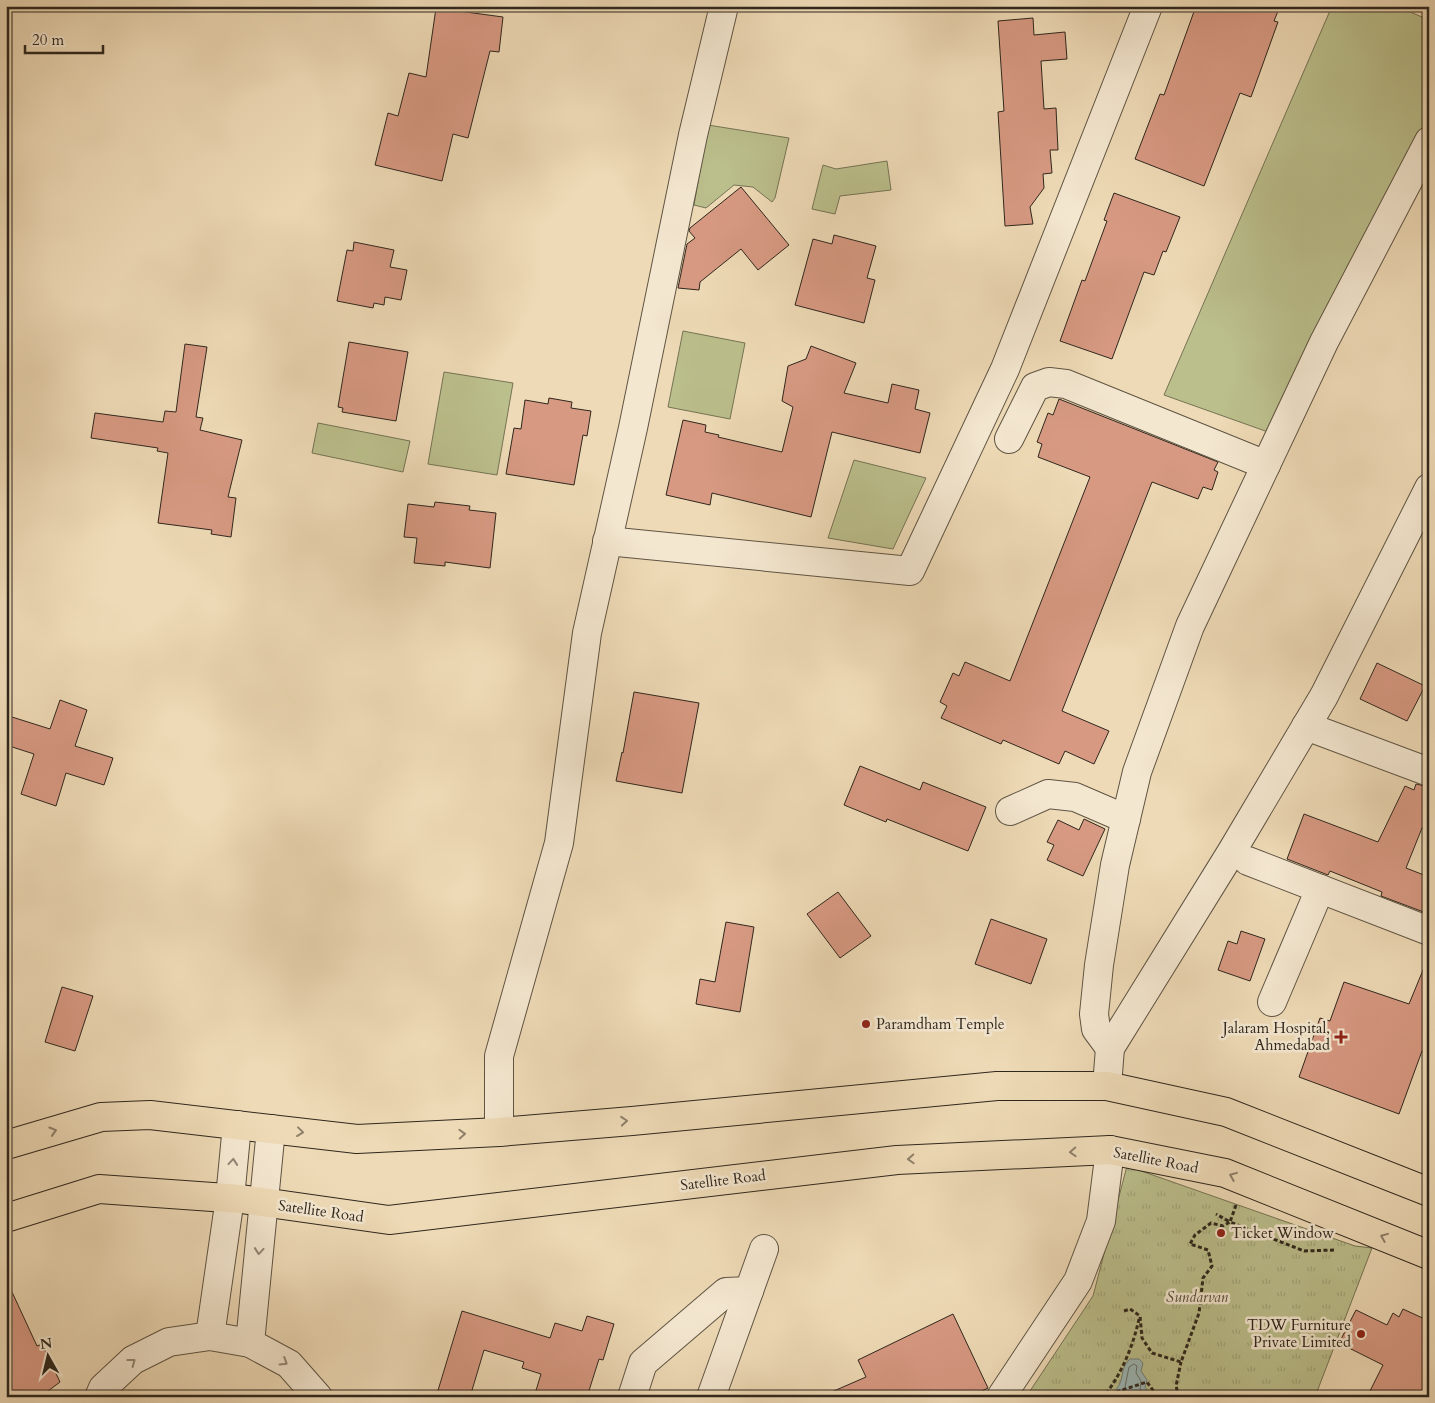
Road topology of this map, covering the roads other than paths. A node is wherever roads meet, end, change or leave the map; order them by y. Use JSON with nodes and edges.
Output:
{"nodes":[{"id":1,"x":724,"y":6,"type":"edge"},
{"id":2,"x":1148,"y":6,"type":"edge"},
{"id":3,"x":1429,"y":141,"type":"edge"},
{"id":4,"x":1009,"y":439,"type":"dead end"},
{"id":5,"x":1266,"y":465,"type":"junction"},
{"id":6,"x":1427,"y":496,"type":"edge"},
{"id":7,"x":608,"y":541,"type":"junction"},
{"id":8,"x":1306,"y":726,"type":"junction"},
{"id":9,"x":1429,"y":772,"type":"edge"},
{"id":10,"x":1010,"y":811,"type":"dead end"},
{"id":11,"x":1126,"y":819,"type":"junction"},
{"id":12,"x":1248,"y":861,"type":"dead end"},
{"id":13,"x":1320,"y":889,"type":"junction"},
{"id":14,"x":1429,"y":931,"type":"edge"},
{"id":15,"x":1272,"y":1002,"type":"dead end"},
{"id":16,"x":1110,"y":1048,"type":"junction"},
{"id":17,"x":1107,"y":1086,"type":"junction"},
{"id":18,"x":237,"y":1125,"type":"junction"},
{"id":19,"x":271,"y":1129,"type":"junction"},
{"id":20,"x":499,"y":1132,"type":"junction"},
{"id":21,"x":6,"y":1145,"type":"edge"},
{"id":22,"x":1110,"y":1150,"type":"junction"},
{"id":23,"x":1429,"y":1192,"type":"edge"},
{"id":24,"x":230,"y":1198,"type":"junction"},
{"id":25,"x":264,"y":1202,"type":"junction"},
{"id":26,"x":6,"y":1218,"type":"edge"},
{"id":27,"x":764,"y":1249,"type":"dead end"},
{"id":28,"x":1429,"y":1255,"type":"edge"},
{"id":29,"x":749,"y":1291,"type":"junction"},
{"id":30,"x":210,"y":1336,"type":"junction"},
{"id":31,"x":250,"y":1343,"type":"junction"},
{"id":32,"x":99,"y":1397,"type":"edge"},
{"id":33,"x":318,"y":1397,"type":"edge"},
{"id":34,"x":632,"y":1397,"type":"edge"},
{"id":35,"x":711,"y":1397,"type":"edge"},
{"id":36,"x":1002,"y":1397,"type":"edge"}],
"edges":[{"from":1,"to":7,"type":"street"},
{"from":2,"to":7,"type":"street"},
{"from":3,"to":5,"type":"street"},
{"from":4,"to":5,"type":"street"},
{"from":5,"to":11,"type":"street"},
{"from":6,"to":8,"type":"street"},
{"from":7,"to":20,"type":"street"},
{"from":8,"to":9,"type":"street"},
{"from":8,"to":16,"type":"street"},
{"from":10,"to":11,"type":"street"},
{"from":11,"to":16,"type":"street"},
{"from":12,"to":13,"type":"street"},
{"from":13,"to":14,"type":"street"},
{"from":13,"to":15,"type":"street"},
{"from":16,"to":17,"type":"street"},
{"from":20,"to":17,"type":"main road","one_way":true},
{"from":17,"to":23,"type":"main road"},
{"from":18,"to":19,"type":"main road"},
{"from":21,"to":18,"type":"main road","one_way":true},
{"from":24,"to":18,"type":"street","one_way":true},
{"from":19,"to":20,"type":"main road","one_way":true},
{"from":19,"to":25,"type":"street"},
{"from":22,"to":25,"type":"main road","name":"Satellite Road","one_way":true},
{"from":28,"to":22,"type":"main road","name":"Satellite Road","one_way":true},
{"from":22,"to":36,"type":"street"},
{"from":24,"to":25,"type":"main road","name":"Satellite Road"},
{"from":24,"to":26,"type":"main road","name":"Satellite Road"},
{"from":24,"to":30,"type":"street"},
{"from":25,"to":31,"type":"street","one_way":true},
{"from":27,"to":29,"type":"street"},
{"from":29,"to":34,"type":"street"},
{"from":29,"to":35,"type":"street"},
{"from":30,"to":31,"type":"street"},
{"from":32,"to":30,"type":"street","one_way":true},
{"from":31,"to":33,"type":"street","one_way":true}]}
